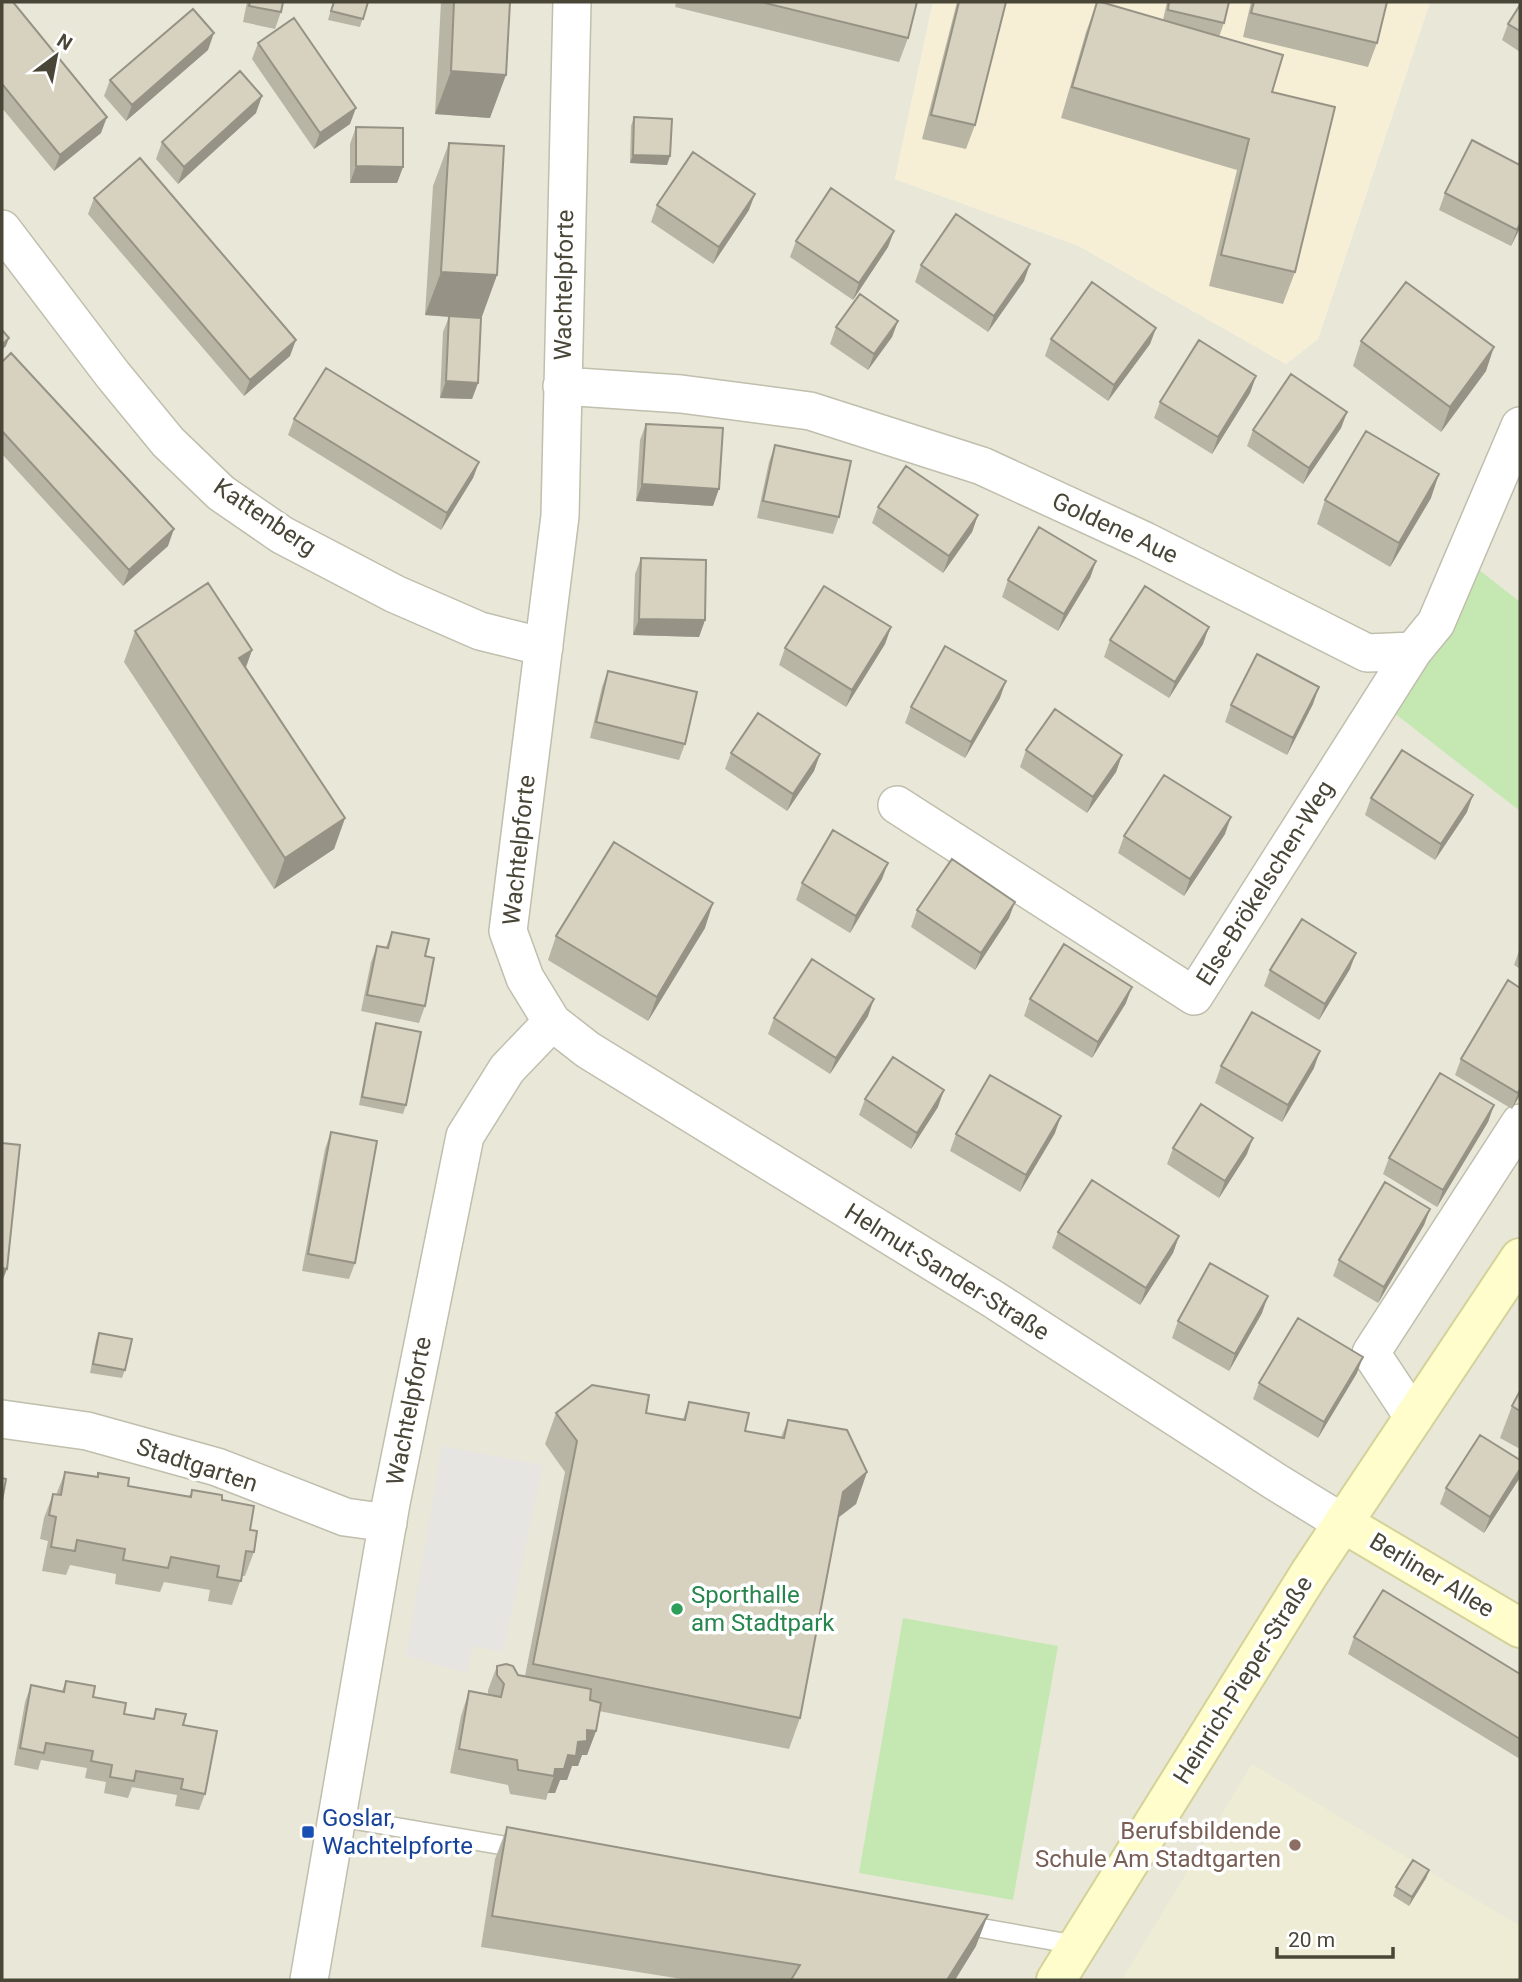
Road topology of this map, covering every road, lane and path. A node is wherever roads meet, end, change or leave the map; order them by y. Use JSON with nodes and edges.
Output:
{"nodes":[{"id":1,"x":572,"y":2,"type":"edge"},
{"id":2,"x":2,"y":229,"type":"edge"},
{"id":3,"x":562,"y":386,"type":"junction"},
{"id":4,"x":1520,"y":426,"type":"edge"},
{"id":5,"x":544,"y":647,"type":"junction"},
{"id":6,"x":1413,"y":651,"type":"junction"},
{"id":7,"x":897,"y":805,"type":"dead end"},
{"id":8,"x":552,"y":1021,"type":"junction"},
{"id":9,"x":1520,"y":1123,"type":"edge"},
{"id":10,"x":1520,"y":1258,"type":"edge"},
{"id":11,"x":1414,"y":1418,"type":"junction"},
{"id":12,"x":2,"y":1419,"type":"edge"},
{"id":13,"x":1343,"y":1522,"type":"junction"},
{"id":14,"x":388,"y":1523,"type":"junction"},
{"id":15,"x":1520,"y":1628,"type":"edge"},
{"id":16,"x":338,"y":1817,"type":"junction"},
{"id":17,"x":541,"y":1852,"type":"edge"},
{"id":18,"x":935,"y":1920,"type":"edge"},
{"id":19,"x":1077,"y":1945,"type":"junction"},
{"id":20,"x":309,"y":1980,"type":"edge"},
{"id":21,"x":1056,"y":1980,"type":"edge"}],
"edges":[{"from":1,"to":3,"type":"street","name":"Wachtelpforte"},
{"from":2,"to":5,"type":"street","name":"Kattenberg"},
{"from":3,"to":5,"type":"street","name":"Wachtelpforte"},
{"from":3,"to":6,"type":"street","name":"Goldene Aue"},
{"from":4,"to":6,"type":"street"},
{"from":5,"to":8,"type":"street","name":"Wachtelpforte"},
{"from":6,"to":7,"type":"street","name":"Else-Brökelschen-Weg"},
{"from":8,"to":13,"type":"street","name":"Helmut-Sander-Straße"},
{"from":8,"to":14,"type":"street","name":"Wachtelpforte"},
{"from":9,"to":11,"type":"street"},
{"from":10,"to":11,"type":"street","name":"Heinrich-Pieper-Straße"},
{"from":11,"to":13,"type":"street","name":"Heinrich-Pieper-Straße"},
{"from":12,"to":14,"type":"street","name":"Stadtgarten"},
{"from":13,"to":15,"type":"street","name":"Berliner Allee"},
{"from":13,"to":19,"type":"street","name":"Heinrich-Pieper-Straße"},
{"from":14,"to":16,"type":"street","name":"Wachtelpforte"},
{"from":16,"to":17,"type":"lane"},
{"from":16,"to":20,"type":"street","name":"Wachtelpforte"},
{"from":18,"to":19,"type":"lane"},
{"from":19,"to":21,"type":"street","name":"Heinrich-Pieper-Straße"}]}
